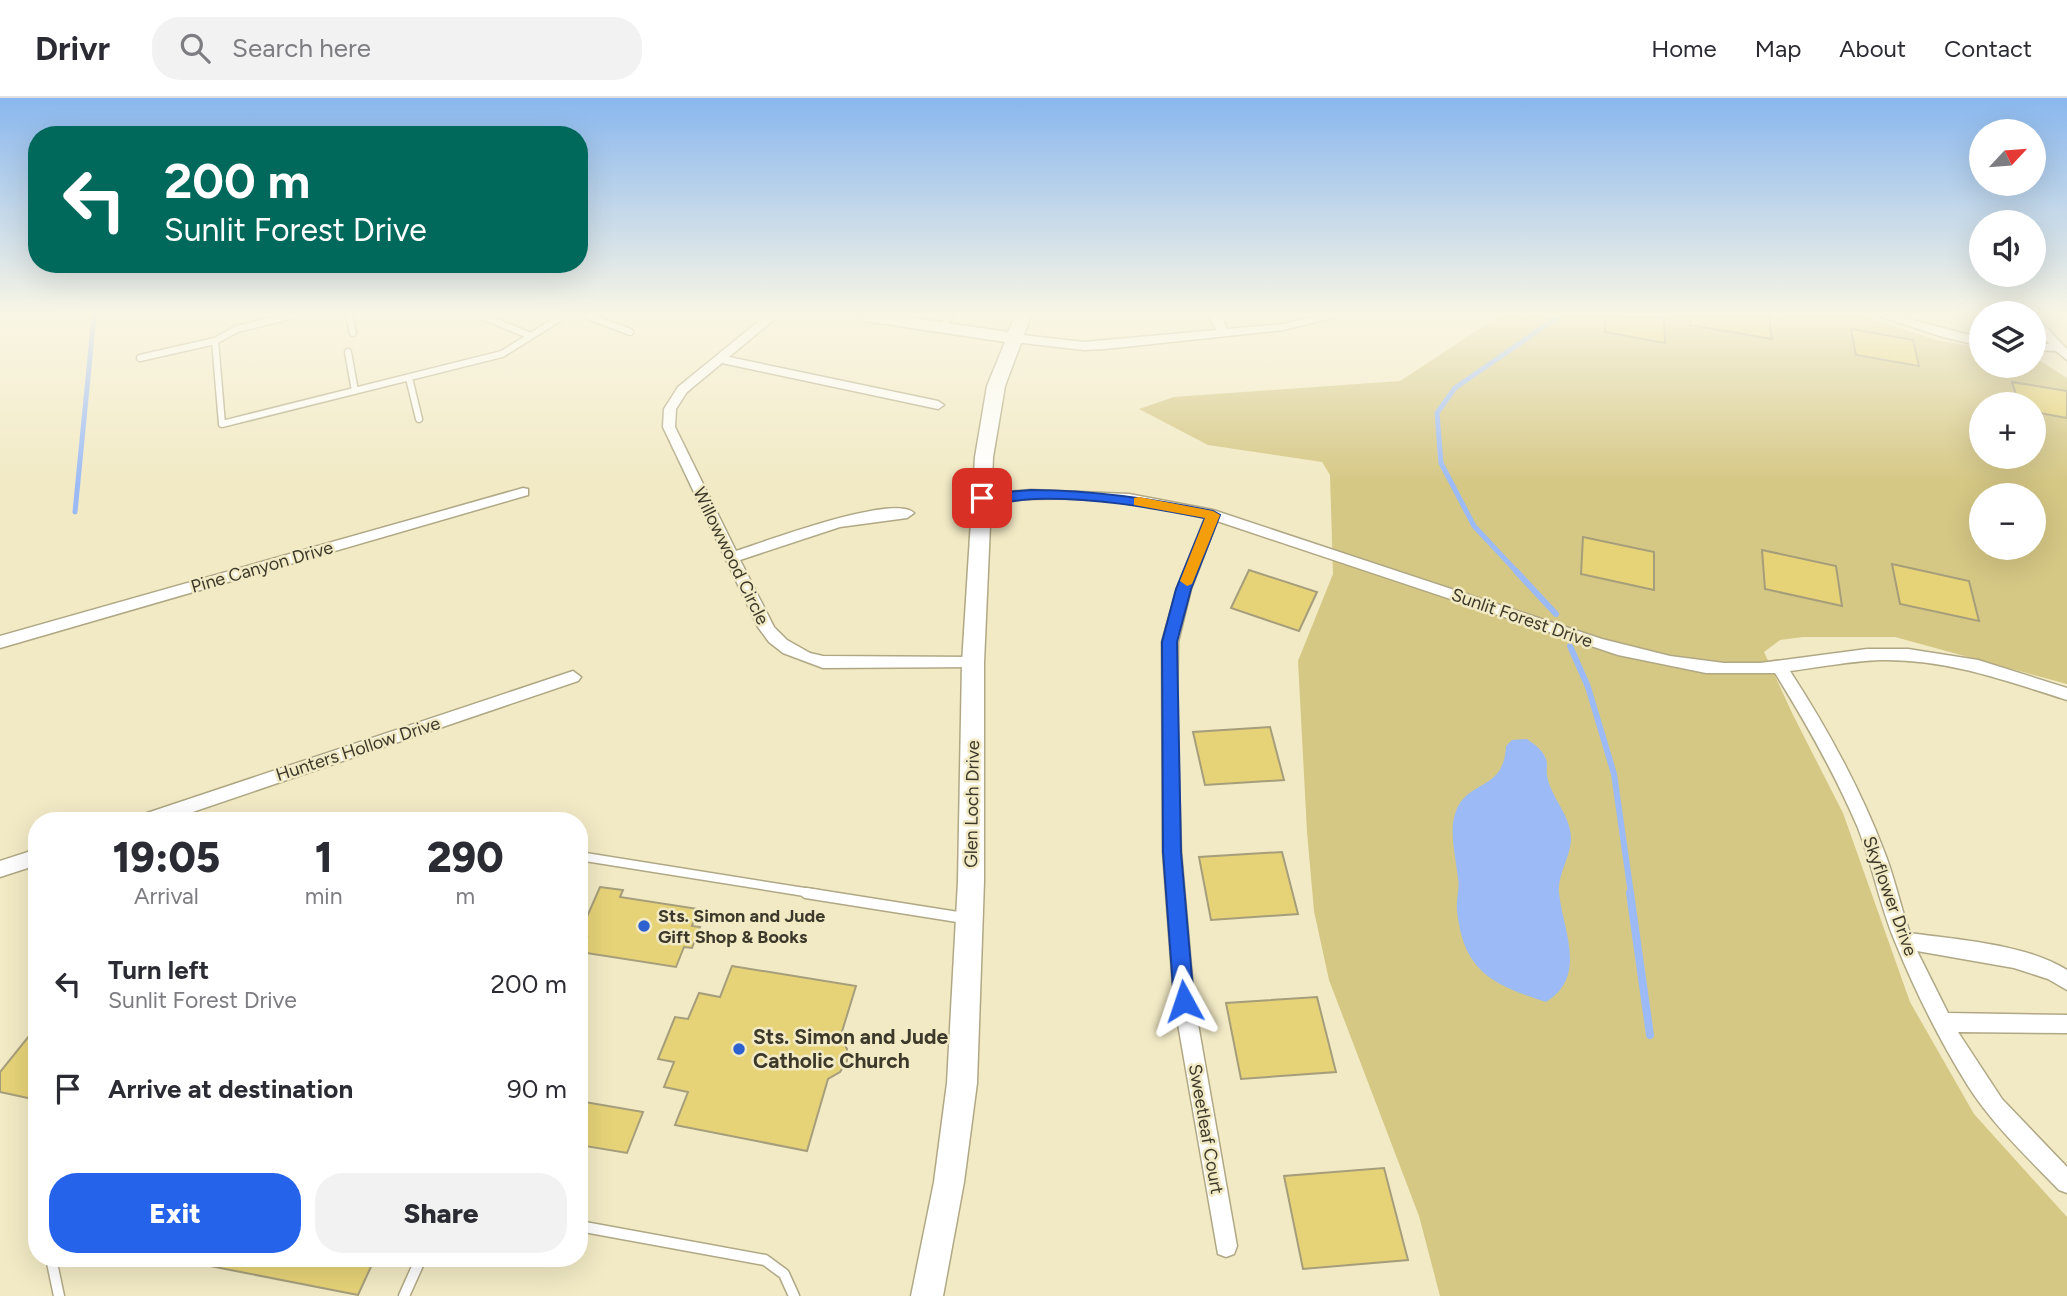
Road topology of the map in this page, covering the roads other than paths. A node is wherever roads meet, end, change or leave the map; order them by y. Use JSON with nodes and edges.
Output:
{"nodes":[{"id":1,"x":218,"y":372,"type":"edge"},
{"id":2,"x":352,"y":372,"type":"edge"},
{"id":3,"x":433,"y":372,"type":"edge"},
{"id":4,"x":704,"y":372,"type":"edge"},
{"id":5,"x":780,"y":372,"type":"edge"},
{"id":6,"x":1001,"y":372,"type":"edge"},
{"id":7,"x":409,"y":378,"type":"junction"},
{"id":8,"x":355,"y":391,"type":"junction"},
{"id":9,"x":938,"y":405,"type":"dead end"},
{"id":10,"x":419,"y":419,"type":"dead end"},
{"id":11,"x":523,"y":492,"type":"dead end"},
{"id":12,"x":982,"y":498,"type":"junction"},
{"id":13,"x":907,"y":513,"type":"dead end"},
{"id":14,"x":1213,"y":515,"type":"junction"},
{"id":15,"x":732,"y":558,"type":"junction"},
{"id":16,"x":0,"y":642,"type":"edge"},
{"id":17,"x":973,"y":663,"type":"junction"},
{"id":18,"x":1779,"y":666,"type":"junction"},
{"id":19,"x":573,"y":677,"type":"dead end"},
{"id":20,"x":2067,"y":695,"type":"edge"},
{"id":21,"x":171,"y":812,"type":"edge"},
{"id":22,"x":588,"y":857,"type":"edge"},
{"id":23,"x":28,"y":860,"type":"edge"},
{"id":24,"x":0,"y":869,"type":"edge"},
{"id":25,"x":970,"y":919,"type":"junction"},
{"id":26,"x":1903,"y":940,"type":"junction"},
{"id":27,"x":2067,"y":981,"type":"edge"},
{"id":28,"x":1943,"y":1022,"type":"junction"},
{"id":29,"x":2067,"y":1024,"type":"edge"},
{"id":30,"x":2067,"y":1182,"type":"edge"},
{"id":31,"x":588,"y":1228,"type":"edge"},
{"id":32,"x":1226,"y":1246,"type":"dead end"},
{"id":33,"x":53,"y":1267,"type":"edge"},
{"id":34,"x":417,"y":1267,"type":"edge"},
{"id":35,"x":59,"y":1296,"type":"edge"},
{"id":36,"x":404,"y":1296,"type":"edge"},
{"id":37,"x":794,"y":1296,"type":"edge"},
{"id":38,"x":927,"y":1296,"type":"edge"}],
"edges":[{"from":1,"to":8,"type":"lane"},
{"from":2,"to":8,"type":"lane"},
{"from":3,"to":7,"type":"lane"},
{"from":4,"to":15,"type":"street","name":"Willowwood Circle"},
{"from":5,"to":9,"type":"street"},
{"from":6,"to":12,"type":"street","name":"Glen Loch Drive"},
{"from":7,"to":8,"type":"lane"},
{"from":7,"to":10,"type":"lane"},
{"from":11,"to":16,"type":"street","name":"Pine Canyon Drive"},
{"from":12,"to":14,"type":"street","name":"Sunlit Forest Drive"},
{"from":12,"to":17,"type":"street","name":"Glen Loch Drive"},
{"from":13,"to":15,"type":"street"},
{"from":14,"to":18,"type":"street","name":"Sunlit Forest Drive"},
{"from":14,"to":32,"type":"street","name":"Sweetleaf Court"},
{"from":15,"to":17,"type":"street","name":"Willowwood Circle"},
{"from":17,"to":25,"type":"street","name":"Glen Loch Drive"},
{"from":18,"to":20,"type":"street","name":"Sunlit Forest Drive"},
{"from":18,"to":26,"type":"street","name":"Skyflower Drive"},
{"from":19,"to":21,"type":"street","name":"Hunters Hollow Drive"},
{"from":22,"to":25,"type":"lane"},
{"from":23,"to":24,"type":"street"},
{"from":25,"to":38,"type":"street","name":"Glen Loch Drive"},
{"from":26,"to":27,"type":"street"},
{"from":26,"to":28,"type":"street","name":"Skyflower Drive"},
{"from":28,"to":29,"type":"street"},
{"from":28,"to":30,"type":"street","name":"Skyflower Drive"},
{"from":31,"to":37,"type":"lane"},
{"from":33,"to":35,"type":"lane"},
{"from":34,"to":36,"type":"lane"}]}
